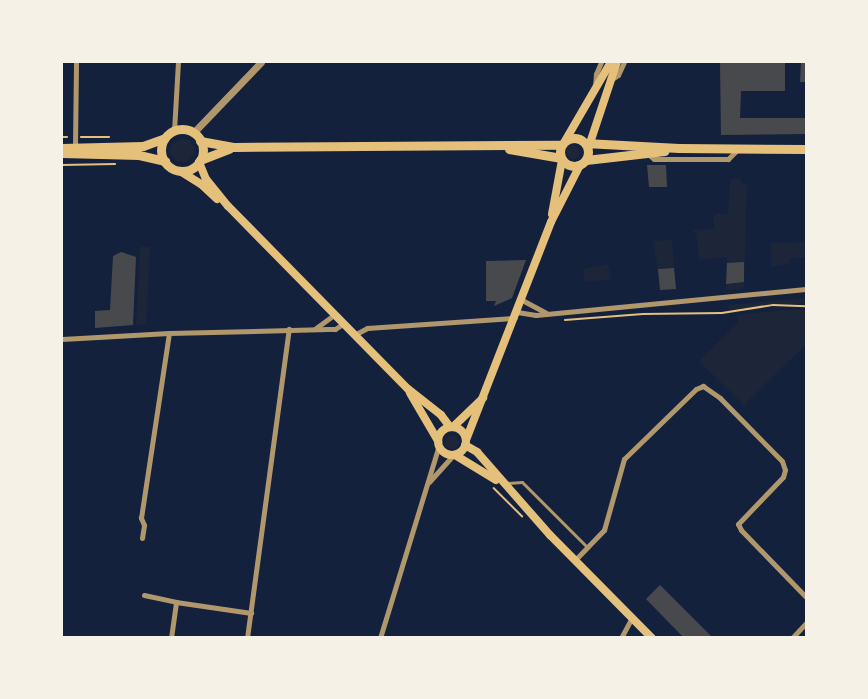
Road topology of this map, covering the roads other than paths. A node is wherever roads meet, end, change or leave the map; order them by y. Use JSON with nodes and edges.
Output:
{"nodes":[{"id":1,"x":76,"y":62,"type":"edge"},
{"id":2,"x":178,"y":62,"type":"edge"},
{"id":3,"x":261,"y":62,"type":"edge"},
{"id":4,"x":601,"y":62,"type":"edge"},
{"id":5,"x":610,"y":62,"type":"edge"},
{"id":6,"x":617,"y":62,"type":"edge"},
{"id":7,"x":624,"y":62,"type":"edge"},
{"id":8,"x":612,"y":79,"type":"junction"},
{"id":9,"x":595,"y":88,"type":"junction"},
{"id":10,"x":174,"y":131,"type":"junction"},
{"id":11,"x":193,"y":133,"type":"junction"},
{"id":12,"x":165,"y":138,"type":"junction"},
{"id":13,"x":200,"y":141,"type":"junction"},
{"id":14,"x":563,"y":143,"type":"junction"},
{"id":15,"x":587,"y":145,"type":"junction"},
{"id":16,"x":75,"y":146,"type":"junction"},
{"id":17,"x":234,"y":147,"type":"junction"},
{"id":18,"x":498,"y":147,"type":"junction"},
{"id":19,"x":679,"y":148,"type":"junction"},
{"id":20,"x":739,"y":148,"type":"junction"},
{"id":21,"x":807,"y":149,"type":"edge"},
{"id":22,"x":62,"y":151,"type":"edge"},
{"id":23,"x":646,"y":152,"type":"junction"},
{"id":24,"x":561,"y":159,"type":"junction"},
{"id":25,"x":165,"y":161,"type":"junction"},
{"id":26,"x":200,"y":161,"type":"junction"},
{"id":27,"x":583,"y":162,"type":"junction"},
{"id":28,"x":180,"y":171,"type":"junction"},
{"id":29,"x":228,"y":206,"type":"junction"},
{"id":30,"x":551,"y":222,"type":"junction"},
{"id":31,"x":807,"y":289,"type":"edge"},
{"id":32,"x":522,"y":300,"type":"junction"},
{"id":33,"x":547,"y":313,"type":"junction"},
{"id":34,"x":334,"y":315,"type":"junction"},
{"id":35,"x":516,"y":315,"type":"junction"},
{"id":36,"x":343,"y":324,"type":"junction"},
{"id":37,"x":314,"y":328,"type":"junction"},
{"id":38,"x":289,"y":329,"type":"junction"},
{"id":39,"x":169,"y":333,"type":"junction"},
{"id":40,"x":354,"y":335,"type":"junction"},
{"id":41,"x":62,"y":339,"type":"edge"},
{"id":42,"x":408,"y":389,"type":"junction"},
{"id":43,"x":486,"y":395,"type":"junction"},
{"id":44,"x":452,"y":427,"type":"junction"},
{"id":45,"x":466,"y":442,"type":"junction"},
{"id":46,"x":438,"y":443,"type":"junction"},
{"id":47,"x":454,"y":455,"type":"junction"},
{"id":48,"x":428,"y":484,"type":"junction"},
{"id":49,"x":502,"y":484,"type":"junction"},
{"id":50,"x":141,"y":538,"type":"dead end"},
{"id":51,"x":588,"y":548,"type":"junction"},
{"id":52,"x":575,"y":560,"type":"junction"},
{"id":53,"x":144,"y":595,"type":"dead end"},
{"id":54,"x":805,"y":596,"type":"edge"},
{"id":55,"x":176,"y":602,"type":"junction"},
{"id":56,"x":251,"y":613,"type":"junction"},
{"id":57,"x":632,"y":617,"type":"junction"},
{"id":58,"x":807,"y":623,"type":"edge"},
{"id":59,"x":171,"y":638,"type":"edge"},
{"id":60,"x":247,"y":638,"type":"edge"},
{"id":61,"x":380,"y":638,"type":"edge"},
{"id":62,"x":621,"y":638,"type":"edge"},
{"id":63,"x":652,"y":638,"type":"edge"},
{"id":64,"x":792,"y":638,"type":"edge"}],
"edges":[{"from":1,"to":16,"type":"street"},
{"from":2,"to":10,"type":"street"},
{"from":3,"to":11,"type":"street"},
{"from":4,"to":9,"type":"street"},
{"from":5,"to":9,"type":"main road"},
{"from":6,"to":8,"type":"main road"},
{"from":7,"to":8,"type":"street"},
{"from":8,"to":15,"type":"main road"},
{"from":9,"to":14,"type":"main road"},
{"from":10,"to":11,"type":"main road"},
{"from":10,"to":12,"type":"main road"},
{"from":11,"to":13,"type":"main road"},
{"from":12,"to":16,"type":"main road"},
{"from":12,"to":25,"type":"main road"},
{"from":13,"to":17,"type":"main road"},
{"from":13,"to":26,"type":"main road"},
{"from":14,"to":15,"type":"main road"},
{"from":14,"to":18,"type":"main road"},
{"from":14,"to":24,"type":"main road"},
{"from":15,"to":19,"type":"main road"},
{"from":15,"to":27,"type":"main road"},
{"from":16,"to":22,"type":"main road"},
{"from":17,"to":18,"type":"main road"},
{"from":17,"to":26,"type":"main road"},
{"from":18,"to":24,"type":"main road"},
{"from":19,"to":20,"type":"main road"},
{"from":19,"to":23,"type":"main road"},
{"from":20,"to":21,"type":"main road"},
{"from":20,"to":23,"type":"street"},
{"from":22,"to":25,"type":"main road"},
{"from":23,"to":27,"type":"main road"},
{"from":24,"to":27,"type":"main road"},
{"from":24,"to":30,"type":"main road"},
{"from":25,"to":28,"type":"main road"},
{"from":26,"to":28,"type":"main road"},
{"from":26,"to":29,"type":"main road"},
{"from":27,"to":30,"type":"main road"},
{"from":28,"to":29,"type":"main road"},
{"from":29,"to":34,"type":"main road"},
{"from":30,"to":32,"type":"main road"},
{"from":31,"to":33,"type":"street"},
{"from":32,"to":33,"type":"street"},
{"from":32,"to":35,"type":"main road"},
{"from":33,"to":35,"type":"street"},
{"from":34,"to":36,"type":"main road"},
{"from":34,"to":37,"type":"street"},
{"from":35,"to":40,"type":"street"},
{"from":35,"to":43,"type":"main road"},
{"from":36,"to":37,"type":"street"},
{"from":36,"to":40,"type":"main road"},
{"from":37,"to":38,"type":"street"},
{"from":38,"to":39,"type":"street"},
{"from":38,"to":56,"type":"street"},
{"from":39,"to":41,"type":"street"},
{"from":39,"to":50,"type":"street"},
{"from":40,"to":42,"type":"main road"},
{"from":42,"to":44,"type":"main road"},
{"from":42,"to":46,"type":"main road"},
{"from":43,"to":44,"type":"main road"},
{"from":43,"to":45,"type":"main road"},
{"from":44,"to":45,"type":"main road"},
{"from":44,"to":46,"type":"main road"},
{"from":45,"to":47,"type":"main road"},
{"from":45,"to":49,"type":"main road"},
{"from":46,"to":47,"type":"main road"},
{"from":46,"to":48,"type":"street"},
{"from":47,"to":48,"type":"street"},
{"from":47,"to":49,"type":"main road"},
{"from":48,"to":61,"type":"street"},
{"from":49,"to":51,"type":"lane"},
{"from":49,"to":52,"type":"main road"},
{"from":51,"to":52,"type":"street"},
{"from":51,"to":54,"type":"street"},
{"from":52,"to":57,"type":"main road"},
{"from":53,"to":55,"type":"street"},
{"from":55,"to":56,"type":"street"},
{"from":55,"to":59,"type":"street"},
{"from":56,"to":60,"type":"street"},
{"from":57,"to":62,"type":"street"},
{"from":57,"to":63,"type":"main road"},
{"from":58,"to":64,"type":"street"}]}
